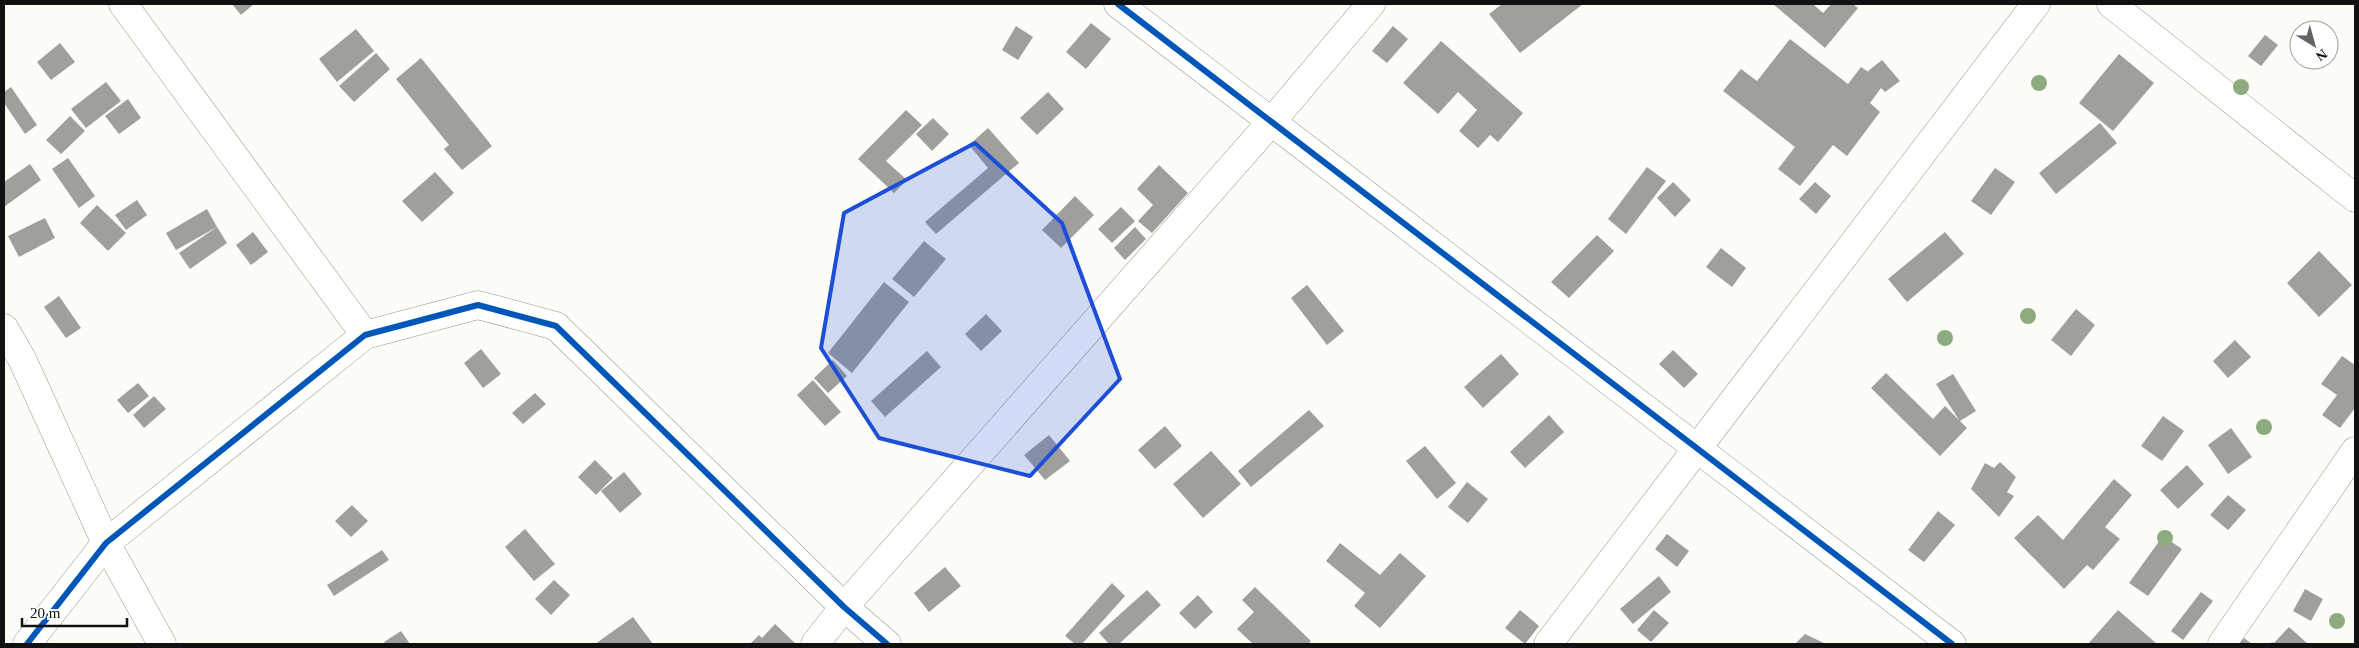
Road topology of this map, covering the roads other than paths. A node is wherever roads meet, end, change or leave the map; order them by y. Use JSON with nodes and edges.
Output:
{"nodes":[{"id":1,"x":123,"y":4,"type":"edge"},
{"id":2,"x":1118,"y":4,"type":"edge"},
{"id":3,"x":1371,"y":4,"type":"edge"},
{"id":4,"x":2036,"y":4,"type":"edge"},
{"id":5,"x":2111,"y":4,"type":"edge"},
{"id":6,"x":1272,"y":121,"type":"junction"},
{"id":7,"x":2355,"y":198,"type":"edge"},
{"id":8,"x":4,"y":328,"type":"edge"},
{"id":9,"x":365,"y":335,"type":"junction"},
{"id":10,"x":1697,"y":446,"type":"junction"},
{"id":11,"x":2355,"y":450,"type":"edge"},
{"id":12,"x":106,"y":543,"type":"junction"},
{"id":13,"x":844,"y":607,"type":"junction"},
{"id":14,"x":27,"y":644,"type":"edge"},
{"id":15,"x":162,"y":644,"type":"edge"},
{"id":16,"x":814,"y":644,"type":"edge"},
{"id":17,"x":887,"y":644,"type":"edge"},
{"id":18,"x":1548,"y":644,"type":"edge"},
{"id":19,"x":1952,"y":644,"type":"edge"},
{"id":20,"x":2222,"y":644,"type":"edge"}],
"edges":[{"from":1,"to":9,"type":"street"},
{"from":2,"to":6,"type":"street"},
{"from":3,"to":6,"type":"street"},
{"from":4,"to":10,"type":"street"},
{"from":5,"to":7,"type":"street"},
{"from":6,"to":10,"type":"street"},
{"from":6,"to":13,"type":"street"},
{"from":8,"to":12,"type":"street"},
{"from":9,"to":12,"type":"street"},
{"from":9,"to":13,"type":"street"},
{"from":10,"to":18,"type":"street"},
{"from":10,"to":19,"type":"street"},
{"from":11,"to":20,"type":"street"},
{"from":12,"to":14,"type":"street"},
{"from":12,"to":15,"type":"street"},
{"from":13,"to":16,"type":"street"},
{"from":13,"to":17,"type":"street"}]}
